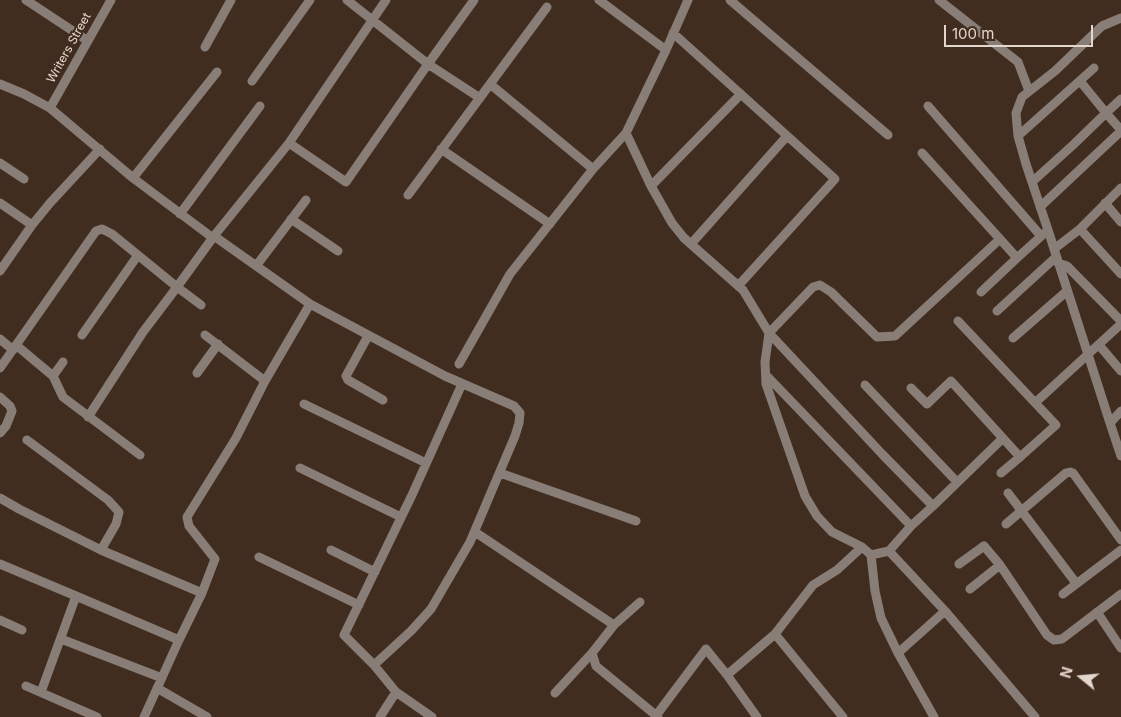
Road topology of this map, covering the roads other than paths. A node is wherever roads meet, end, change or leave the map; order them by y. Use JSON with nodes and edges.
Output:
{"nodes":[{"id":1,"x":26,"y":0,"type":"edge"},
{"id":2,"x":111,"y":0,"type":"edge"},
{"id":3,"x":231,"y":0,"type":"edge"},
{"id":4,"x":310,"y":0,"type":"edge"},
{"id":5,"x":347,"y":0,"type":"edge"},
{"id":6,"x":386,"y":0,"type":"edge"},
{"id":7,"x":599,"y":0,"type":"edge"},
{"id":8,"x":688,"y":0,"type":"edge"},
{"id":9,"x":730,"y":0,"type":"edge"},
{"id":10,"x":939,"y":0,"type":"edge"},
{"id":11,"x":471,"y":1,"type":"edge"},
{"id":12,"x":546,"y":7,"type":"dead end"},
{"id":13,"x":1121,"y":18,"type":"edge"},
{"id":14,"x":371,"y":20,"type":"junction"},
{"id":15,"x":673,"y":34,"type":"junction"},
{"id":16,"x":88,"y":41,"type":"junction"},
{"id":17,"x":205,"y":47,"type":"dead end"},
{"id":18,"x":666,"y":50,"type":"junction"},
{"id":19,"x":428,"y":64,"type":"junction"},
{"id":20,"x":1094,"y":68,"type":"dead end"},
{"id":21,"x":217,"y":72,"type":"dead end"},
{"id":22,"x":252,"y":81,"type":"dead end"},
{"id":23,"x":1080,"y":81,"type":"junction"},
{"id":24,"x":0,"y":84,"type":"edge"},
{"id":25,"x":490,"y":84,"type":"junction"},
{"id":26,"x":1029,"y":91,"type":"junction"},
{"id":27,"x":741,"y":94,"type":"junction"},
{"id":28,"x":480,"y":98,"type":"junction"},
{"id":29,"x":1121,"y":99,"type":"edge"},
{"id":30,"x":260,"y":106,"type":"dead end"},
{"id":31,"x":928,"y":106,"type":"dead end"},
{"id":32,"x":50,"y":108,"type":"junction"},
{"id":33,"x":1106,"y":113,"type":"junction"},
{"id":34,"x":1121,"y":130,"type":"edge"},
{"id":35,"x":626,"y":133,"type":"junction"},
{"id":36,"x":888,"y":135,"type":"dead end"},
{"id":37,"x":787,"y":136,"type":"junction"},
{"id":38,"x":1018,"y":136,"type":"junction"},
{"id":39,"x":289,"y":143,"type":"junction"},
{"id":40,"x":100,"y":149,"type":"junction"},
{"id":41,"x":441,"y":150,"type":"junction"},
{"id":42,"x":922,"y":153,"type":"dead end"},
{"id":43,"x":0,"y":163,"type":"edge"},
{"id":44,"x":593,"y":169,"type":"junction"},
{"id":45,"x":133,"y":178,"type":"junction"},
{"id":46,"x":24,"y":179,"type":"dead end"},
{"id":47,"x":1032,"y":182,"type":"junction"},
{"id":48,"x":650,"y":186,"type":"junction"},
{"id":49,"x":1121,"y":188,"type":"edge"},
{"id":50,"x":408,"y":195,"type":"dead end"},
{"id":51,"x":306,"y":200,"type":"dead end"},
{"id":52,"x":0,"y":203,"type":"edge"},
{"id":53,"x":1106,"y":204,"type":"junction"},
{"id":54,"x":1040,"y":207,"type":"junction"},
{"id":55,"x":180,"y":214,"type":"junction"},
{"id":56,"x":292,"y":219,"type":"junction"},
{"id":57,"x":1121,"y":222,"type":"edge"},
{"id":58,"x":550,"y":224,"type":"junction"},
{"id":59,"x":32,"y":225,"type":"junction"},
{"id":60,"x":1080,"y":229,"type":"junction"},
{"id":61,"x":1044,"y":233,"type":"junction"},
{"id":62,"x":214,"y":237,"type":"junction"},
{"id":63,"x":1000,"y":239,"type":"junction"},
{"id":64,"x":691,"y":244,"type":"junction"},
{"id":65,"x":338,"y":250,"type":"dead end"},
{"id":66,"x":138,"y":255,"type":"junction"},
{"id":67,"x":1056,"y":256,"type":"junction"},
{"id":68,"x":1017,"y":258,"type":"junction"},
{"id":69,"x":256,"y":266,"type":"junction"},
{"id":70,"x":0,"y":271,"type":"edge"},
{"id":71,"x":1121,"y":274,"type":"edge"},
{"id":72,"x":738,"y":286,"type":"junction"},
{"id":73,"x":177,"y":287,"type":"junction"},
{"id":74,"x":1067,"y":291,"type":"junction"},
{"id":75,"x":981,"y":292,"type":"dead end"},
{"id":76,"x":310,"y":304,"type":"junction"},
{"id":77,"x":201,"y":305,"type":"dead end"},
{"id":78,"x":997,"y":311,"type":"dead end"},
{"id":79,"x":958,"y":321,"type":"dead end"},
{"id":80,"x":1121,"y":322,"type":"edge"},
{"id":81,"x":768,"y":333,"type":"junction"},
{"id":82,"x":205,"y":334,"type":"dead end"},
{"id":83,"x":82,"y":335,"type":"dead end"},
{"id":84,"x":368,"y":336,"type":"junction"},
{"id":85,"x":0,"y":338,"type":"edge"},
{"id":86,"x":1013,"y":338,"type":"dead end"},
{"id":87,"x":218,"y":344,"type":"junction"},
{"id":88,"x":1099,"y":345,"type":"junction"},
{"id":89,"x":15,"y":347,"type":"junction"},
{"id":90,"x":1088,"y":356,"type":"junction"},
{"id":91,"x":63,"y":362,"type":"dead end"},
{"id":92,"x":459,"y":364,"type":"dead end"},
{"id":93,"x":0,"y":368,"type":"edge"},
{"id":94,"x":1121,"y":371,"type":"edge"},
{"id":95,"x":197,"y":373,"type":"dead end"},
{"id":96,"x":766,"y":375,"type":"junction"},
{"id":97,"x":53,"y":376,"type":"junction"},
{"id":98,"x":265,"y":381,"type":"junction"},
{"id":99,"x":462,"y":384,"type":"junction"},
{"id":100,"x":865,"y":385,"type":"dead end"},
{"id":101,"x":911,"y":388,"type":"dead end"},
{"id":102,"x":0,"y":398,"type":"edge"},
{"id":103,"x":383,"y":400,"type":"dead end"},
{"id":104,"x":1036,"y":402,"type":"junction"},
{"id":105,"x":304,"y":404,"type":"dead end"},
{"id":106,"x":1121,"y":411,"type":"edge"},
{"id":107,"x":88,"y":417,"type":"junction"},
{"id":108,"x":1110,"y":423,"type":"junction"},
{"id":109,"x":0,"y":433,"type":"edge"},
{"id":110,"x":1002,"y":439,"type":"junction"},
{"id":111,"x":26,"y":440,"type":"dead end"},
{"id":112,"x":140,"y":455,"type":"dead end"},
{"id":113,"x":1121,"y":456,"type":"edge"},
{"id":114,"x":1020,"y":457,"type":"junction"},
{"id":115,"x":426,"y":463,"type":"junction"},
{"id":116,"x":300,"y":468,"type":"dead end"},
{"id":117,"x":500,"y":473,"type":"junction"},
{"id":118,"x":1001,"y":473,"type":"dead end"},
{"id":119,"x":957,"y":482,"type":"junction"},
{"id":120,"x":1008,"y":494,"type":"dead end"},
{"id":121,"x":0,"y":498,"type":"edge"},
{"id":122,"x":933,"y":506,"type":"junction"},
{"id":123,"x":1022,"y":510,"type":"junction"},
{"id":124,"x":401,"y":517,"type":"junction"},
{"id":125,"x":636,"y":521,"type":"dead end"},
{"id":126,"x":1006,"y":524,"type":"dead end"},
{"id":127,"x":910,"y":526,"type":"junction"},
{"id":128,"x":475,"y":532,"type":"junction"},
{"id":129,"x":1121,"y":540,"type":"edge"},
{"id":130,"x":862,"y":548,"type":"junction"},
{"id":131,"x":101,"y":550,"type":"junction"},
{"id":132,"x":331,"y":550,"type":"dead end"},
{"id":133,"x":1121,"y":550,"type":"edge"},
{"id":134,"x":889,"y":551,"type":"junction"},
{"id":135,"x":871,"y":555,"type":"junction"},
{"id":136,"x":259,"y":557,"type":"dead end"},
{"id":137,"x":0,"y":564,"type":"edge"},
{"id":138,"x":959,"y":564,"type":"dead end"},
{"id":139,"x":1000,"y":565,"type":"junction"},
{"id":140,"x":375,"y":572,"type":"junction"},
{"id":141,"x":1076,"y":583,"type":"junction"},
{"id":142,"x":970,"y":589,"type":"dead end"},
{"id":143,"x":202,"y":593,"type":"junction"},
{"id":144,"x":1063,"y":594,"type":"dead end"},
{"id":145,"x":1121,"y":594,"type":"edge"},
{"id":146,"x":76,"y":596,"type":"junction"},
{"id":147,"x":640,"y":602,"type":"dead end"},
{"id":148,"x":359,"y":605,"type":"junction"},
{"id":149,"x":945,"y":612,"type":"junction"},
{"id":150,"x":1097,"y":612,"type":"junction"},
{"id":151,"x":0,"y":620,"type":"edge"},
{"id":152,"x":614,"y":624,"type":"junction"},
{"id":153,"x":22,"y":630,"type":"dead end"},
{"id":154,"x":775,"y":634,"type":"junction"},
{"id":155,"x":61,"y":639,"type":"junction"},
{"id":156,"x":179,"y":640,"type":"junction"},
{"id":157,"x":1121,"y":648,"type":"edge"},
{"id":158,"x":592,"y":653,"type":"junction"},
{"id":159,"x":898,"y":653,"type":"junction"},
{"id":160,"x":374,"y":665,"type":"junction"},
{"id":161,"x":727,"y":675,"type":"junction"},
{"id":162,"x":162,"y":678,"type":"junction"},
{"id":163,"x":26,"y":686,"type":"dead end"},
{"id":164,"x":157,"y":688,"type":"junction"},
{"id":165,"x":40,"y":692,"type":"junction"},
{"id":166,"x":396,"y":692,"type":"junction"},
{"id":167,"x":556,"y":693,"type":"dead end"},
{"id":168,"x":194,"y":714,"type":"edge"},
{"id":169,"x":656,"y":716,"type":"edge"},
{"id":170,"x":97,"y":717,"type":"edge"},
{"id":171,"x":144,"y":717,"type":"edge"},
{"id":172,"x":207,"y":717,"type":"edge"},
{"id":173,"x":380,"y":717,"type":"edge"},
{"id":174,"x":432,"y":717,"type":"edge"},
{"id":175,"x":757,"y":717,"type":"edge"},
{"id":176,"x":843,"y":717,"type":"edge"},
{"id":177,"x":934,"y":717,"type":"edge"},
{"id":178,"x":1034,"y":717,"type":"edge"}],
"edges":[{"from":1,"to":16,"type":"street"},
{"from":2,"to":16,"type":"street","name":"Writers Street"},
{"from":3,"to":17,"type":"street"},
{"from":4,"to":22,"type":"street"},
{"from":5,"to":14,"type":"street"},
{"from":6,"to":14,"type":"street"},
{"from":7,"to":18,"type":"street"},
{"from":8,"to":15,"type":"street"},
{"from":9,"to":36,"type":"street"},
{"from":10,"to":26,"type":"street"},
{"from":11,"to":19,"type":"street"},
{"from":12,"to":25,"type":"street"},
{"from":13,"to":26,"type":"street"},
{"from":14,"to":19,"type":"street"},
{"from":14,"to":39,"type":"street"},
{"from":15,"to":18,"type":"street"},
{"from":15,"to":27,"type":"street"},
{"from":16,"to":32,"type":"street","name":"Writers Street"},
{"from":18,"to":35,"type":"street"},
{"from":19,"to":28,"type":"street"},
{"from":19,"to":39,"type":"street"},
{"from":20,"to":23,"type":"street"},
{"from":21,"to":45,"type":"street"},
{"from":23,"to":33,"type":"street"},
{"from":23,"to":38,"type":"street"},
{"from":24,"to":32,"type":"street"},
{"from":25,"to":28,"type":"street"},
{"from":25,"to":44,"type":"street"},
{"from":26,"to":38,"type":"street"},
{"from":27,"to":37,"type":"street"},
{"from":27,"to":48,"type":"street"},
{"from":28,"to":41,"type":"street"},
{"from":29,"to":33,"type":"street"},
{"from":30,"to":55,"type":"street"},
{"from":31,"to":61,"type":"street"},
{"from":32,"to":40,"type":"street"},
{"from":33,"to":34,"type":"street"},
{"from":33,"to":47,"type":"street"},
{"from":34,"to":54,"type":"street"},
{"from":35,"to":44,"type":"street"},
{"from":35,"to":48,"type":"street"},
{"from":37,"to":64,"type":"street"},
{"from":37,"to":72,"type":"street"},
{"from":38,"to":47,"type":"street"},
{"from":39,"to":62,"type":"street"},
{"from":40,"to":45,"type":"street"},
{"from":40,"to":59,"type":"street"},
{"from":41,"to":50,"type":"street"},
{"from":41,"to":58,"type":"street"},
{"from":42,"to":63,"type":"street"},
{"from":43,"to":46,"type":"street"},
{"from":44,"to":58,"type":"street"},
{"from":45,"to":55,"type":"street"},
{"from":47,"to":54,"type":"street"},
{"from":48,"to":64,"type":"street"},
{"from":49,"to":53,"type":"street"},
{"from":51,"to":56,"type":"street"},
{"from":52,"to":59,"type":"street"},
{"from":53,"to":57,"type":"street"},
{"from":53,"to":60,"type":"street"},
{"from":54,"to":61,"type":"street"},
{"from":55,"to":62,"type":"street"},
{"from":56,"to":65,"type":"street"},
{"from":56,"to":69,"type":"street"},
{"from":58,"to":92,"type":"street"},
{"from":59,"to":70,"type":"street"},
{"from":60,"to":67,"type":"street"},
{"from":60,"to":71,"type":"street"},
{"from":61,"to":67,"type":"street"},
{"from":61,"to":68,"type":"street"},
{"from":62,"to":69,"type":"street"},
{"from":62,"to":73,"type":"street"},
{"from":63,"to":68,"type":"street"},
{"from":63,"to":81,"type":"street"},
{"from":64,"to":72,"type":"street"},
{"from":66,"to":73,"type":"street"},
{"from":66,"to":83,"type":"street"},
{"from":66,"to":89,"type":"street"},
{"from":67,"to":74,"type":"street"},
{"from":67,"to":78,"type":"street"},
{"from":67,"to":80,"type":"street"},
{"from":68,"to":75,"type":"street"},
{"from":69,"to":76,"type":"street"},
{"from":72,"to":81,"type":"street"},
{"from":73,"to":77,"type":"street"},
{"from":73,"to":107,"type":"street"},
{"from":74,"to":86,"type":"street"},
{"from":74,"to":90,"type":"street"},
{"from":76,"to":84,"type":"street"},
{"from":76,"to":98,"type":"street"},
{"from":79,"to":104,"type":"street"},
{"from":80,"to":88,"type":"street"},
{"from":81,"to":96,"type":"street"},
{"from":81,"to":122,"type":"street"},
{"from":82,"to":87,"type":"street"},
{"from":84,"to":99,"type":"street"},
{"from":84,"to":103,"type":"street"},
{"from":85,"to":89,"type":"street"},
{"from":87,"to":95,"type":"street"},
{"from":87,"to":98,"type":"street"},
{"from":88,"to":90,"type":"street"},
{"from":88,"to":94,"type":"street"},
{"from":89,"to":93,"type":"street"},
{"from":89,"to":97,"type":"street"},
{"from":90,"to":104,"type":"street"},
{"from":90,"to":108,"type":"street"},
{"from":91,"to":97,"type":"street"},
{"from":96,"to":127,"type":"street"},
{"from":96,"to":130,"type":"street"},
{"from":97,"to":107,"type":"street"},
{"from":98,"to":143,"type":"street"},
{"from":99,"to":115,"type":"street"},
{"from":99,"to":117,"type":"street"},
{"from":100,"to":119,"type":"street"},
{"from":101,"to":110,"type":"street"},
{"from":102,"to":109,"type":"street"},
{"from":104,"to":114,"type":"street"},
{"from":105,"to":115,"type":"street"},
{"from":106,"to":108,"type":"street"},
{"from":107,"to":112,"type":"street"},
{"from":108,"to":113,"type":"street"},
{"from":110,"to":114,"type":"street"},
{"from":110,"to":119,"type":"street"},
{"from":111,"to":131,"type":"street"},
{"from":114,"to":118,"type":"street"},
{"from":115,"to":124,"type":"street"},
{"from":116,"to":124,"type":"street"},
{"from":117,"to":125,"type":"street"},
{"from":117,"to":128,"type":"street"},
{"from":119,"to":122,"type":"street"},
{"from":120,"to":123,"type":"street"},
{"from":121,"to":131,"type":"street"},
{"from":122,"to":127,"type":"street"},
{"from":123,"to":126,"type":"street"},
{"from":123,"to":129,"type":"street"},
{"from":123,"to":141,"type":"street"},
{"from":124,"to":140,"type":"street"},
{"from":127,"to":134,"type":"street"},
{"from":128,"to":152,"type":"street"},
{"from":128,"to":160,"type":"street"},
{"from":130,"to":135,"type":"street"},
{"from":130,"to":154,"type":"street"},
{"from":131,"to":143,"type":"street"},
{"from":132,"to":140,"type":"street"},
{"from":133,"to":141,"type":"street"},
{"from":134,"to":135,"type":"street"},
{"from":134,"to":149,"type":"street"},
{"from":135,"to":159,"type":"street"},
{"from":136,"to":148,"type":"street"},
{"from":137,"to":146,"type":"street"},
{"from":138,"to":139,"type":"street"},
{"from":139,"to":142,"type":"street"},
{"from":139,"to":150,"type":"street"},
{"from":140,"to":148,"type":"street"},
{"from":141,"to":144,"type":"street"},
{"from":143,"to":156,"type":"street"},
{"from":145,"to":150,"type":"street"},
{"from":146,"to":155,"type":"street"},
{"from":146,"to":156,"type":"street"},
{"from":147,"to":152,"type":"street"},
{"from":148,"to":160,"type":"street"},
{"from":149,"to":159,"type":"street"},
{"from":149,"to":178,"type":"street"},
{"from":150,"to":157,"type":"street"},
{"from":151,"to":153,"type":"street"},
{"from":152,"to":158,"type":"street"},
{"from":154,"to":161,"type":"street"},
{"from":154,"to":176,"type":"street"},
{"from":155,"to":162,"type":"street"},
{"from":155,"to":165,"type":"street"},
{"from":156,"to":162,"type":"street"},
{"from":158,"to":167,"type":"street"},
{"from":158,"to":169,"type":"street"},
{"from":159,"to":177,"type":"street"},
{"from":160,"to":166,"type":"street"},
{"from":161,"to":169,"type":"street"},
{"from":161,"to":175,"type":"street"},
{"from":162,"to":164,"type":"street"},
{"from":163,"to":165,"type":"street"},
{"from":164,"to":168,"type":"street"},
{"from":164,"to":171,"type":"street"},
{"from":165,"to":170,"type":"street"},
{"from":166,"to":173,"type":"street"},
{"from":166,"to":174,"type":"street"},
{"from":168,"to":172,"type":"street"}]}
